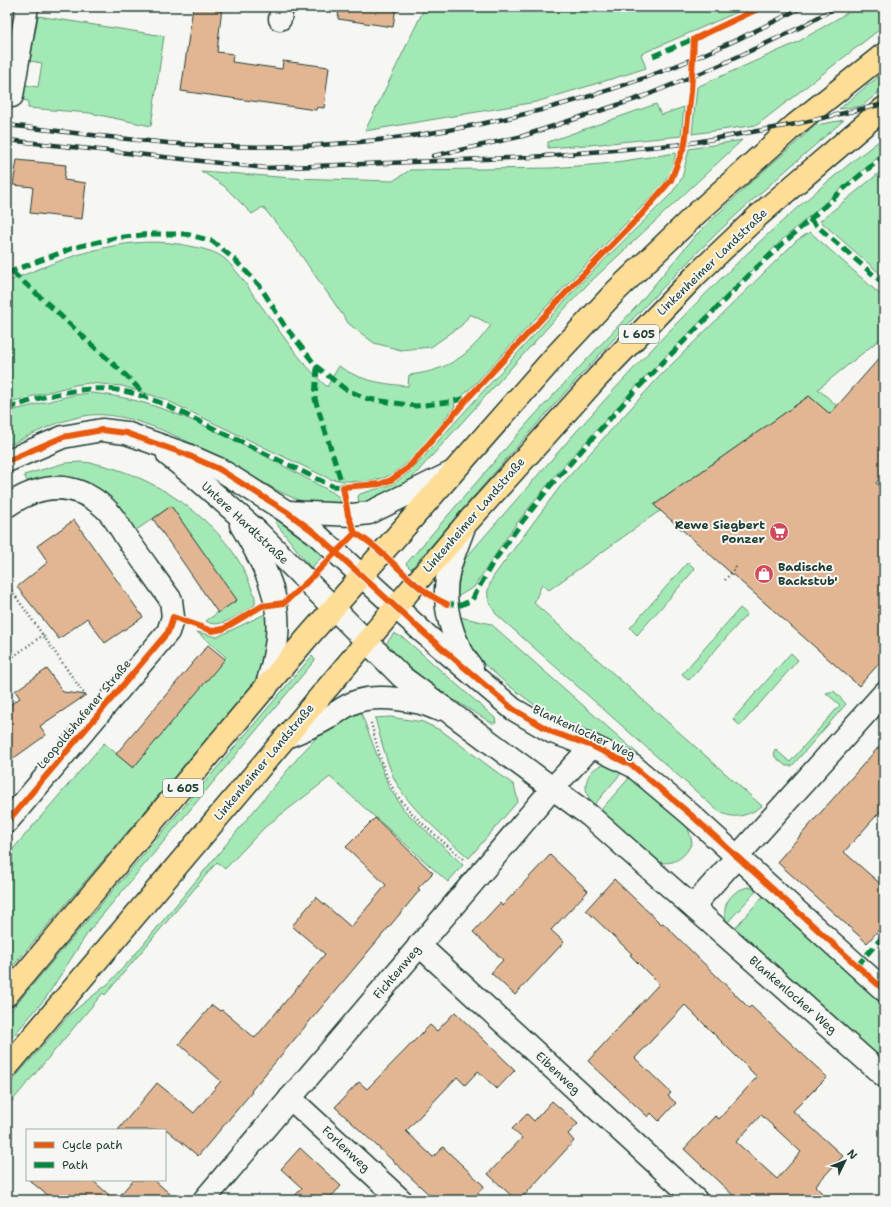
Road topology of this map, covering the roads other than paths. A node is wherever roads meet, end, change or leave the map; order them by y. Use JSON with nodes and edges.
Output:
{"nodes":[{"id":1,"x":27,"y":7,"type":"edge"},
{"id":2,"x":884,"y":54,"type":"edge"},
{"id":3,"x":12,"y":96,"type":"dead end"},
{"id":4,"x":884,"y":108,"type":"edge"},
{"id":5,"x":152,"y":443,"type":"junction"},
{"id":6,"x":7,"y":460,"type":"edge"},
{"id":7,"x":451,"y":473,"type":"junction"},
{"id":8,"x":7,"y":506,"type":"edge"},
{"id":9,"x":231,"y":508,"type":"junction"},
{"id":10,"x":288,"y":512,"type":"junction"},
{"id":11,"x":465,"y":525,"type":"junction"},
{"id":12,"x":361,"y":576,"type":"junction"},
{"id":13,"x":394,"y":607,"type":"junction"},
{"id":14,"x":333,"y":609,"type":"junction"},
{"id":15,"x":366,"y":641,"type":"junction"},
{"id":16,"x":266,"y":688,"type":"junction"},
{"id":17,"x":488,"y":689,"type":"junction"},
{"id":18,"x":884,"y":693,"type":"edge"},
{"id":19,"x":455,"y":717,"type":"junction"},
{"id":20,"x":286,"y":736,"type":"junction"},
{"id":21,"x":592,"y":746,"type":"junction"},
{"id":22,"x":552,"y":789,"type":"junction"},
{"id":23,"x":7,"y":822,"type":"edge"},
{"id":24,"x":737,"y":856,"type":"junction"},
{"id":25,"x":693,"y":906,"type":"junction"},
{"id":26,"x":420,"y":945,"type":"junction"},
{"id":27,"x":884,"y":990,"type":"edge"},
{"id":28,"x":7,"y":995,"type":"edge"},
{"id":29,"x":7,"y":1067,"type":"edge"},
{"id":30,"x":884,"y":1076,"type":"edge"},
{"id":31,"x":290,"y":1098,"type":"junction"},
{"id":32,"x":204,"y":1200,"type":"edge"},
{"id":33,"x":401,"y":1200,"type":"edge"},
{"id":34,"x":696,"y":1200,"type":"edge"}],
"edges":[{"from":1,"to":3,"type":"street"},
{"from":2,"to":7,"type":"main road","number":"L 605"},
{"from":4,"to":11,"type":"main road","name":"Linkenheimer Landstraße","number":"L 605"},
{"from":5,"to":6,"type":"street","name":"Untere Hardtstraße"},
{"from":5,"to":9,"type":"street","name":"Untere Hardtstraße"},
{"from":5,"to":10,"type":"street","name":"Untere Hardtstraße"},
{"from":7,"to":10,"type":"street"},
{"from":7,"to":12,"type":"main road","number":"L 605"},
{"from":8,"to":23,"type":"street","name":"Leopoldshafener Straße"},
{"from":9,"to":14,"type":"street","name":"Untere Hardtstraße"},
{"from":9,"to":16,"type":"street"},
{"from":10,"to":12,"type":"street","name":"Untere Hardtstraße"},
{"from":11,"to":13,"type":"main road","name":"Linkenheimer Landstraße","number":"L 605"},
{"from":11,"to":17,"type":"street"},
{"from":12,"to":13,"type":"street","name":"Blankenlocher Weg"},
{"from":12,"to":14,"type":"main road","number":"L 605"},
{"from":13,"to":15,"type":"main road","name":"Linkenheimer Landstraße","number":"L 605"},
{"from":13,"to":17,"type":"street","name":"Blankenlocher Weg"},
{"from":14,"to":15,"type":"street","name":"Blankenlocher Weg"},
{"from":14,"to":16,"type":"main road","number":"L 605"},
{"from":15,"to":19,"type":"street","name":"Blankenlocher Weg"},
{"from":15,"to":20,"type":"main road","name":"Linkenheimer Landstraße","number":"L 605"},
{"from":16,"to":28,"type":"main road","number":"L 605"},
{"from":17,"to":21,"type":"street","name":"Blankenlocher Weg"},
{"from":18,"to":24,"type":"street"},
{"from":19,"to":20,"type":"street"},
{"from":19,"to":22,"type":"street","name":"Blankenlocher Weg"},
{"from":20,"to":29,"type":"main road","name":"Linkenheimer Landstraße","number":"L 605"},
{"from":21,"to":22,"type":"street","name":"Fichtenweg"},
{"from":21,"to":24,"type":"street","name":"Blankenlocher Weg"},
{"from":22,"to":25,"type":"street","name":"Blankenlocher Weg"},
{"from":22,"to":26,"type":"street","name":"Fichtenweg"},
{"from":24,"to":25,"type":"street"},
{"from":24,"to":27,"type":"street","name":"Blankenlocher Weg"},
{"from":25,"to":30,"type":"street","name":"Blankenlocher Weg"},
{"from":26,"to":31,"type":"street","name":"Fichtenweg"},
{"from":26,"to":34,"type":"street","name":"Eibenweg"},
{"from":31,"to":32,"type":"street","name":"Fichtenweg"},
{"from":31,"to":33,"type":"street","name":"Forlenweg"}]}
